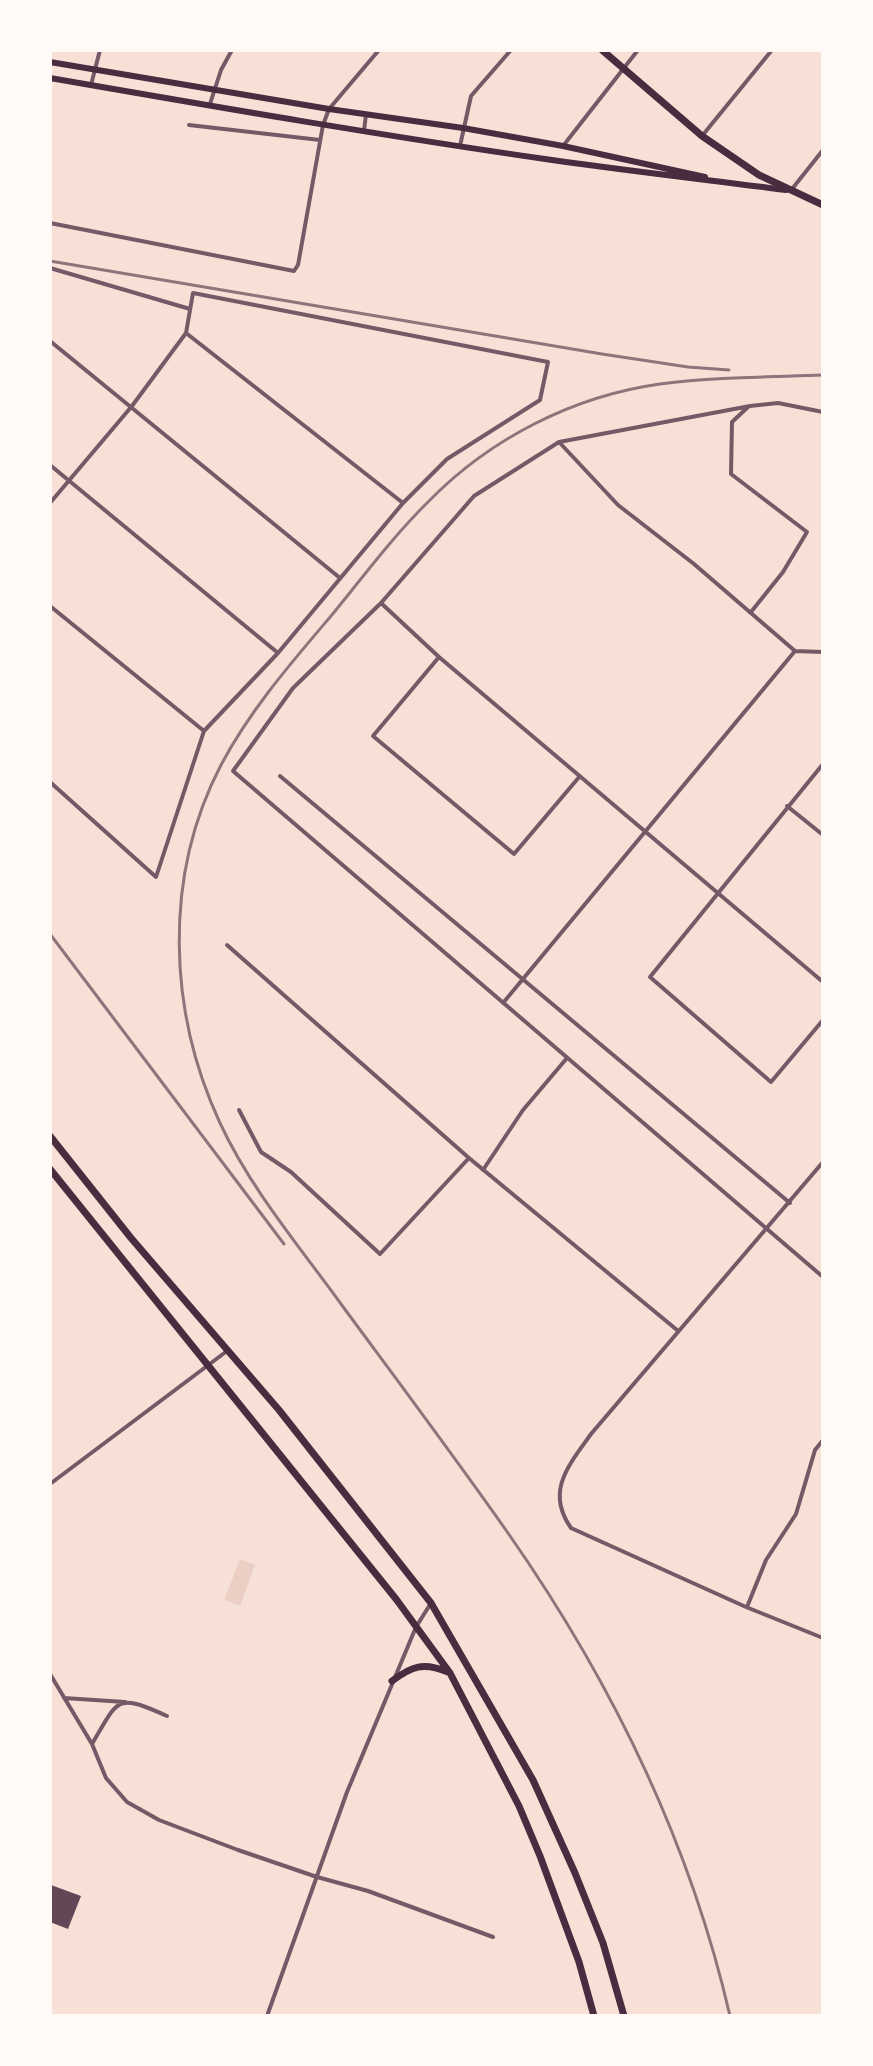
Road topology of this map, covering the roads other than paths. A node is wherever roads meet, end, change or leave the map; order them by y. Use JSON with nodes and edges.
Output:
{"nodes":[{"id":1,"x":100,"y":50,"type":"edge"},
{"id":2,"x":232,"y":50,"type":"edge"},
{"id":3,"x":379,"y":50,"type":"edge"},
{"id":4,"x":511,"y":50,"type":"edge"},
{"id":5,"x":602,"y":50,"type":"edge"},
{"id":6,"x":638,"y":50,"type":"edge"},
{"id":7,"x":772,"y":50,"type":"edge"},
{"id":8,"x":50,"y":62,"type":"edge"},
{"id":9,"x":623,"y":68,"type":"junction"},
{"id":10,"x":94,"y":69,"type":"junction"},
{"id":11,"x":50,"y":78,"type":"edge"},
{"id":12,"x":91,"y":85,"type":"junction"},
{"id":13,"x":214,"y":88,"type":"junction"},
{"id":14,"x":210,"y":104,"type":"junction"},
{"id":15,"x":329,"y":109,"type":"junction"},
{"id":16,"x":366,"y":114,"type":"junction"},
{"id":17,"x":189,"y":125,"type":"dead end"},
{"id":18,"x":323,"y":125,"type":"junction"},
{"id":19,"x":463,"y":128,"type":"junction"},
{"id":20,"x":364,"y":131,"type":"junction"},
{"id":21,"x":702,"y":136,"type":"junction"},
{"id":22,"x":320,"y":140,"type":"junction"},
{"id":23,"x":460,"y":146,"type":"junction"},
{"id":24,"x":563,"y":146,"type":"junction"},
{"id":25,"x":823,"y":150,"type":"edge"},
{"id":26,"x":712,"y":180,"type":"junction"},
{"id":27,"x":790,"y":190,"type":"junction"},
{"id":28,"x":823,"y":205,"type":"edge"},
{"id":29,"x":50,"y":223,"type":"edge"},
{"id":30,"x":50,"y":268,"type":"edge"},
{"id":31,"x":190,"y":309,"type":"junction"},
{"id":32,"x":186,"y":333,"type":"junction"},
{"id":33,"x":50,"y":341,"type":"edge"},
{"id":34,"x":132,"y":406,"type":"junction"},
{"id":35,"x":750,"y":406,"type":"junction"},
{"id":36,"x":823,"y":412,"type":"edge"},
{"id":37,"x":559,"y":442,"type":"junction"},
{"id":38,"x":50,"y":465,"type":"edge"},
{"id":39,"x":69,"y":480,"type":"junction"},
{"id":40,"x":50,"y":503,"type":"edge"},
{"id":41,"x":403,"y":503,"type":"junction"},
{"id":42,"x":340,"y":578,"type":"junction"},
{"id":43,"x":381,"y":603,"type":"junction"},
{"id":44,"x":50,"y":606,"type":"edge"},
{"id":45,"x":750,"y":613,"type":"junction"},
{"id":46,"x":795,"y":651,"type":"junction"},
{"id":47,"x":823,"y":652,"type":"edge"},
{"id":48,"x":278,"y":653,"type":"junction"},
{"id":49,"x":439,"y":657,"type":"junction"},
{"id":50,"x":204,"y":731,"type":"junction"},
{"id":51,"x":823,"y":764,"type":"edge"},
{"id":52,"x":280,"y":776,"type":"dead end"},
{"id":53,"x":580,"y":776,"type":"junction"},
{"id":54,"x":50,"y":782,"type":"edge"},
{"id":55,"x":787,"y":806,"type":"junction"},
{"id":56,"x":646,"y":833,"type":"junction"},
{"id":57,"x":823,"y":835,"type":"edge"},
{"id":58,"x":718,"y":891,"type":"junction"},
{"id":59,"x":227,"y":945,"type":"dead end"},
{"id":60,"x":525,"y":979,"type":"junction"},
{"id":61,"x":823,"y":982,"type":"edge"},
{"id":62,"x":503,"y":1003,"type":"junction"},
{"id":63,"x":823,"y":1020,"type":"edge"},
{"id":64,"x":567,"y":1058,"type":"junction"},
{"id":65,"x":239,"y":1110,"type":"dead end"},
{"id":66,"x":50,"y":1136,"type":"edge"},
{"id":67,"x":469,"y":1158,"type":"junction"},
{"id":68,"x":823,"y":1162,"type":"edge"},
{"id":69,"x":50,"y":1169,"type":"edge"},
{"id":70,"x":483,"y":1170,"type":"junction"},
{"id":71,"x":790,"y":1203,"type":"junction"},
{"id":72,"x":765,"y":1228,"type":"junction"},
{"id":73,"x":823,"y":1277,"type":"edge"},
{"id":74,"x":677,"y":1330,"type":"junction"},
{"id":75,"x":227,"y":1351,"type":"junction"},
{"id":76,"x":209,"y":1365,"type":"junction"},
{"id":77,"x":823,"y":1440,"type":"edge"},
{"id":78,"x":50,"y":1484,"type":"edge"},
{"id":79,"x":431,"y":1603,"type":"junction"},
{"id":80,"x":746,"y":1607,"type":"junction"},
{"id":81,"x":416,"y":1627,"type":"junction"},
{"id":82,"x":823,"y":1638,"type":"edge"},
{"id":83,"x":450,"y":1673,"type":"junction"},
{"id":84,"x":50,"y":1674,"type":"edge"},
{"id":85,"x":392,"y":1681,"type":"junction"},
{"id":86,"x":64,"y":1698,"type":"junction"},
{"id":87,"x":126,"y":1702,"type":"junction"},
{"id":88,"x":167,"y":1716,"type":"dead end"},
{"id":89,"x":92,"y":1744,"type":"junction"},
{"id":90,"x":317,"y":1877,"type":"junction"},
{"id":91,"x":493,"y":1937,"type":"dead end"},
{"id":92,"x":267,"y":2016,"type":"edge"},
{"id":93,"x":594,"y":2016,"type":"edge"},
{"id":94,"x":624,"y":2016,"type":"edge"}],
"edges":[{"from":1,"to":10,"type":"street"},
{"from":2,"to":13,"type":"street"},
{"from":3,"to":15,"type":"street"},
{"from":4,"to":19,"type":"street"},
{"from":5,"to":9,"type":"main road"},
{"from":6,"to":9,"type":"street"},
{"from":7,"to":21,"type":"street"},
{"from":8,"to":10,"type":"main road"},
{"from":9,"to":21,"type":"main road"},
{"from":9,"to":24,"type":"street"},
{"from":10,"to":12,"type":"street"},
{"from":10,"to":13,"type":"main road"},
{"from":11,"to":12,"type":"main road"},
{"from":12,"to":14,"type":"main road"},
{"from":13,"to":14,"type":"street"},
{"from":13,"to":15,"type":"main road"},
{"from":14,"to":18,"type":"main road"},
{"from":15,"to":16,"type":"main road"},
{"from":15,"to":18,"type":"street"},
{"from":16,"to":19,"type":"main road"},
{"from":16,"to":20,"type":"street"},
{"from":17,"to":22,"type":"street"},
{"from":18,"to":20,"type":"main road"},
{"from":18,"to":22,"type":"street"},
{"from":19,"to":23,"type":"street"},
{"from":19,"to":24,"type":"main road"},
{"from":20,"to":23,"type":"main road"},
{"from":21,"to":27,"type":"main road"},
{"from":22,"to":29,"type":"street"},
{"from":23,"to":26,"type":"main road"},
{"from":24,"to":26,"type":"main road"},
{"from":25,"to":27,"type":"street"},
{"from":26,"to":27,"type":"main road"},
{"from":27,"to":28,"type":"main road"},
{"from":30,"to":31,"type":"street"},
{"from":31,"to":32,"type":"street"},
{"from":31,"to":41,"type":"street"},
{"from":32,"to":34,"type":"street"},
{"from":32,"to":41,"type":"street"},
{"from":33,"to":34,"type":"street"},
{"from":34,"to":39,"type":"street"},
{"from":34,"to":42,"type":"street"},
{"from":35,"to":36,"type":"street"},
{"from":35,"to":37,"type":"street"},
{"from":35,"to":45,"type":"street"},
{"from":37,"to":43,"type":"street"},
{"from":37,"to":45,"type":"street"},
{"from":38,"to":39,"type":"street"},
{"from":39,"to":40,"type":"street"},
{"from":39,"to":48,"type":"street"},
{"from":41,"to":42,"type":"street"},
{"from":42,"to":48,"type":"street"},
{"from":43,"to":49,"type":"street"},
{"from":43,"to":62,"type":"street"},
{"from":44,"to":50,"type":"street"},
{"from":45,"to":46,"type":"street"},
{"from":46,"to":47,"type":"street"},
{"from":46,"to":56,"type":"street"},
{"from":48,"to":50,"type":"street"},
{"from":49,"to":53,"type":"street"},
{"from":49,"to":53,"type":"street"},
{"from":50,"to":54,"type":"street"},
{"from":51,"to":55,"type":"street"},
{"from":52,"to":60,"type":"street"},
{"from":53,"to":56,"type":"street"},
{"from":55,"to":57,"type":"street"},
{"from":55,"to":58,"type":"street"},
{"from":56,"to":58,"type":"street"},
{"from":56,"to":60,"type":"street"},
{"from":58,"to":61,"type":"street"},
{"from":58,"to":63,"type":"street"},
{"from":59,"to":67,"type":"street"},
{"from":60,"to":62,"type":"street"},
{"from":60,"to":71,"type":"street"},
{"from":62,"to":64,"type":"street"},
{"from":64,"to":70,"type":"street"},
{"from":64,"to":72,"type":"street"},
{"from":65,"to":67,"type":"street"},
{"from":66,"to":75,"type":"main road"},
{"from":67,"to":70,"type":"street"},
{"from":68,"to":71,"type":"street"},
{"from":69,"to":76,"type":"main road"},
{"from":70,"to":74,"type":"street"},
{"from":71,"to":72,"type":"street"},
{"from":72,"to":73,"type":"street"},
{"from":72,"to":74,"type":"street"},
{"from":74,"to":80,"type":"street"},
{"from":75,"to":76,"type":"street"},
{"from":75,"to":79,"type":"main road"},
{"from":76,"to":78,"type":"street"},
{"from":76,"to":81,"type":"main road"},
{"from":77,"to":80,"type":"street"},
{"from":79,"to":81,"type":"street"},
{"from":79,"to":94,"type":"main road"},
{"from":80,"to":82,"type":"street"},
{"from":81,"to":83,"type":"main road"},
{"from":81,"to":85,"type":"street"},
{"from":83,"to":85,"type":"main road"},
{"from":83,"to":93,"type":"main road"},
{"from":84,"to":86,"type":"street"},
{"from":85,"to":90,"type":"street"},
{"from":86,"to":87,"type":"street"},
{"from":86,"to":89,"type":"street"},
{"from":87,"to":88,"type":"street"},
{"from":87,"to":89,"type":"street"},
{"from":89,"to":90,"type":"street"},
{"from":90,"to":91,"type":"street"},
{"from":90,"to":92,"type":"street"}]}
